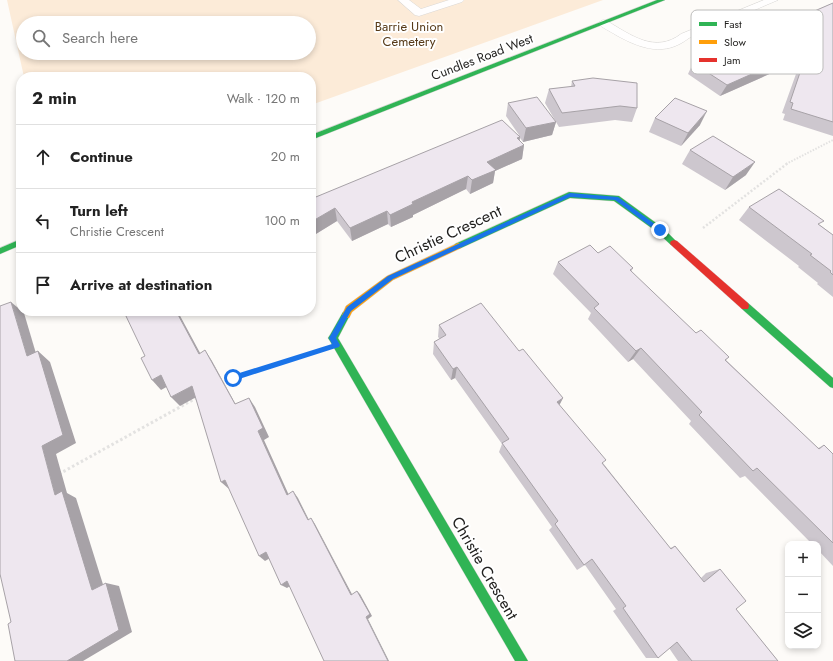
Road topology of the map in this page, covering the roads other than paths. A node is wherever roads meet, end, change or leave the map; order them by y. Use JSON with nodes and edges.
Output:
{"nodes":[{"id":1,"x":403,"y":0,"type":"edge"},
{"id":2,"x":459,"y":0,"type":"edge"},
{"id":3,"x":662,"y":0,"type":"edge"},
{"id":4,"x":773,"y":0,"type":"edge"},
{"id":5,"x":749,"y":10,"type":"edge"},
{"id":6,"x":603,"y":23,"type":"junction"},
{"id":7,"x":691,"y":34,"type":"edge"},
{"id":8,"x":316,"y":136,"type":"edge"},
{"id":9,"x":16,"y":244,"type":"edge"},
{"id":10,"x":0,"y":251,"type":"edge"},
{"id":11,"x":833,"y":384,"type":"edge"},
{"id":12,"x":522,"y":661,"type":"edge"}],
"edges":[{"from":1,"to":2,"type":"lane"},
{"from":3,"to":6,"type":"street","name":"Cundles Road West"},
{"from":4,"to":5,"type":"lane"},
{"from":6,"to":7,"type":"lane"},
{"from":6,"to":8,"type":"street","name":"Cundles Road West"},
{"from":9,"to":10,"type":"street"},
{"from":11,"to":12,"type":"street","name":"Christie Crescent"}]}
